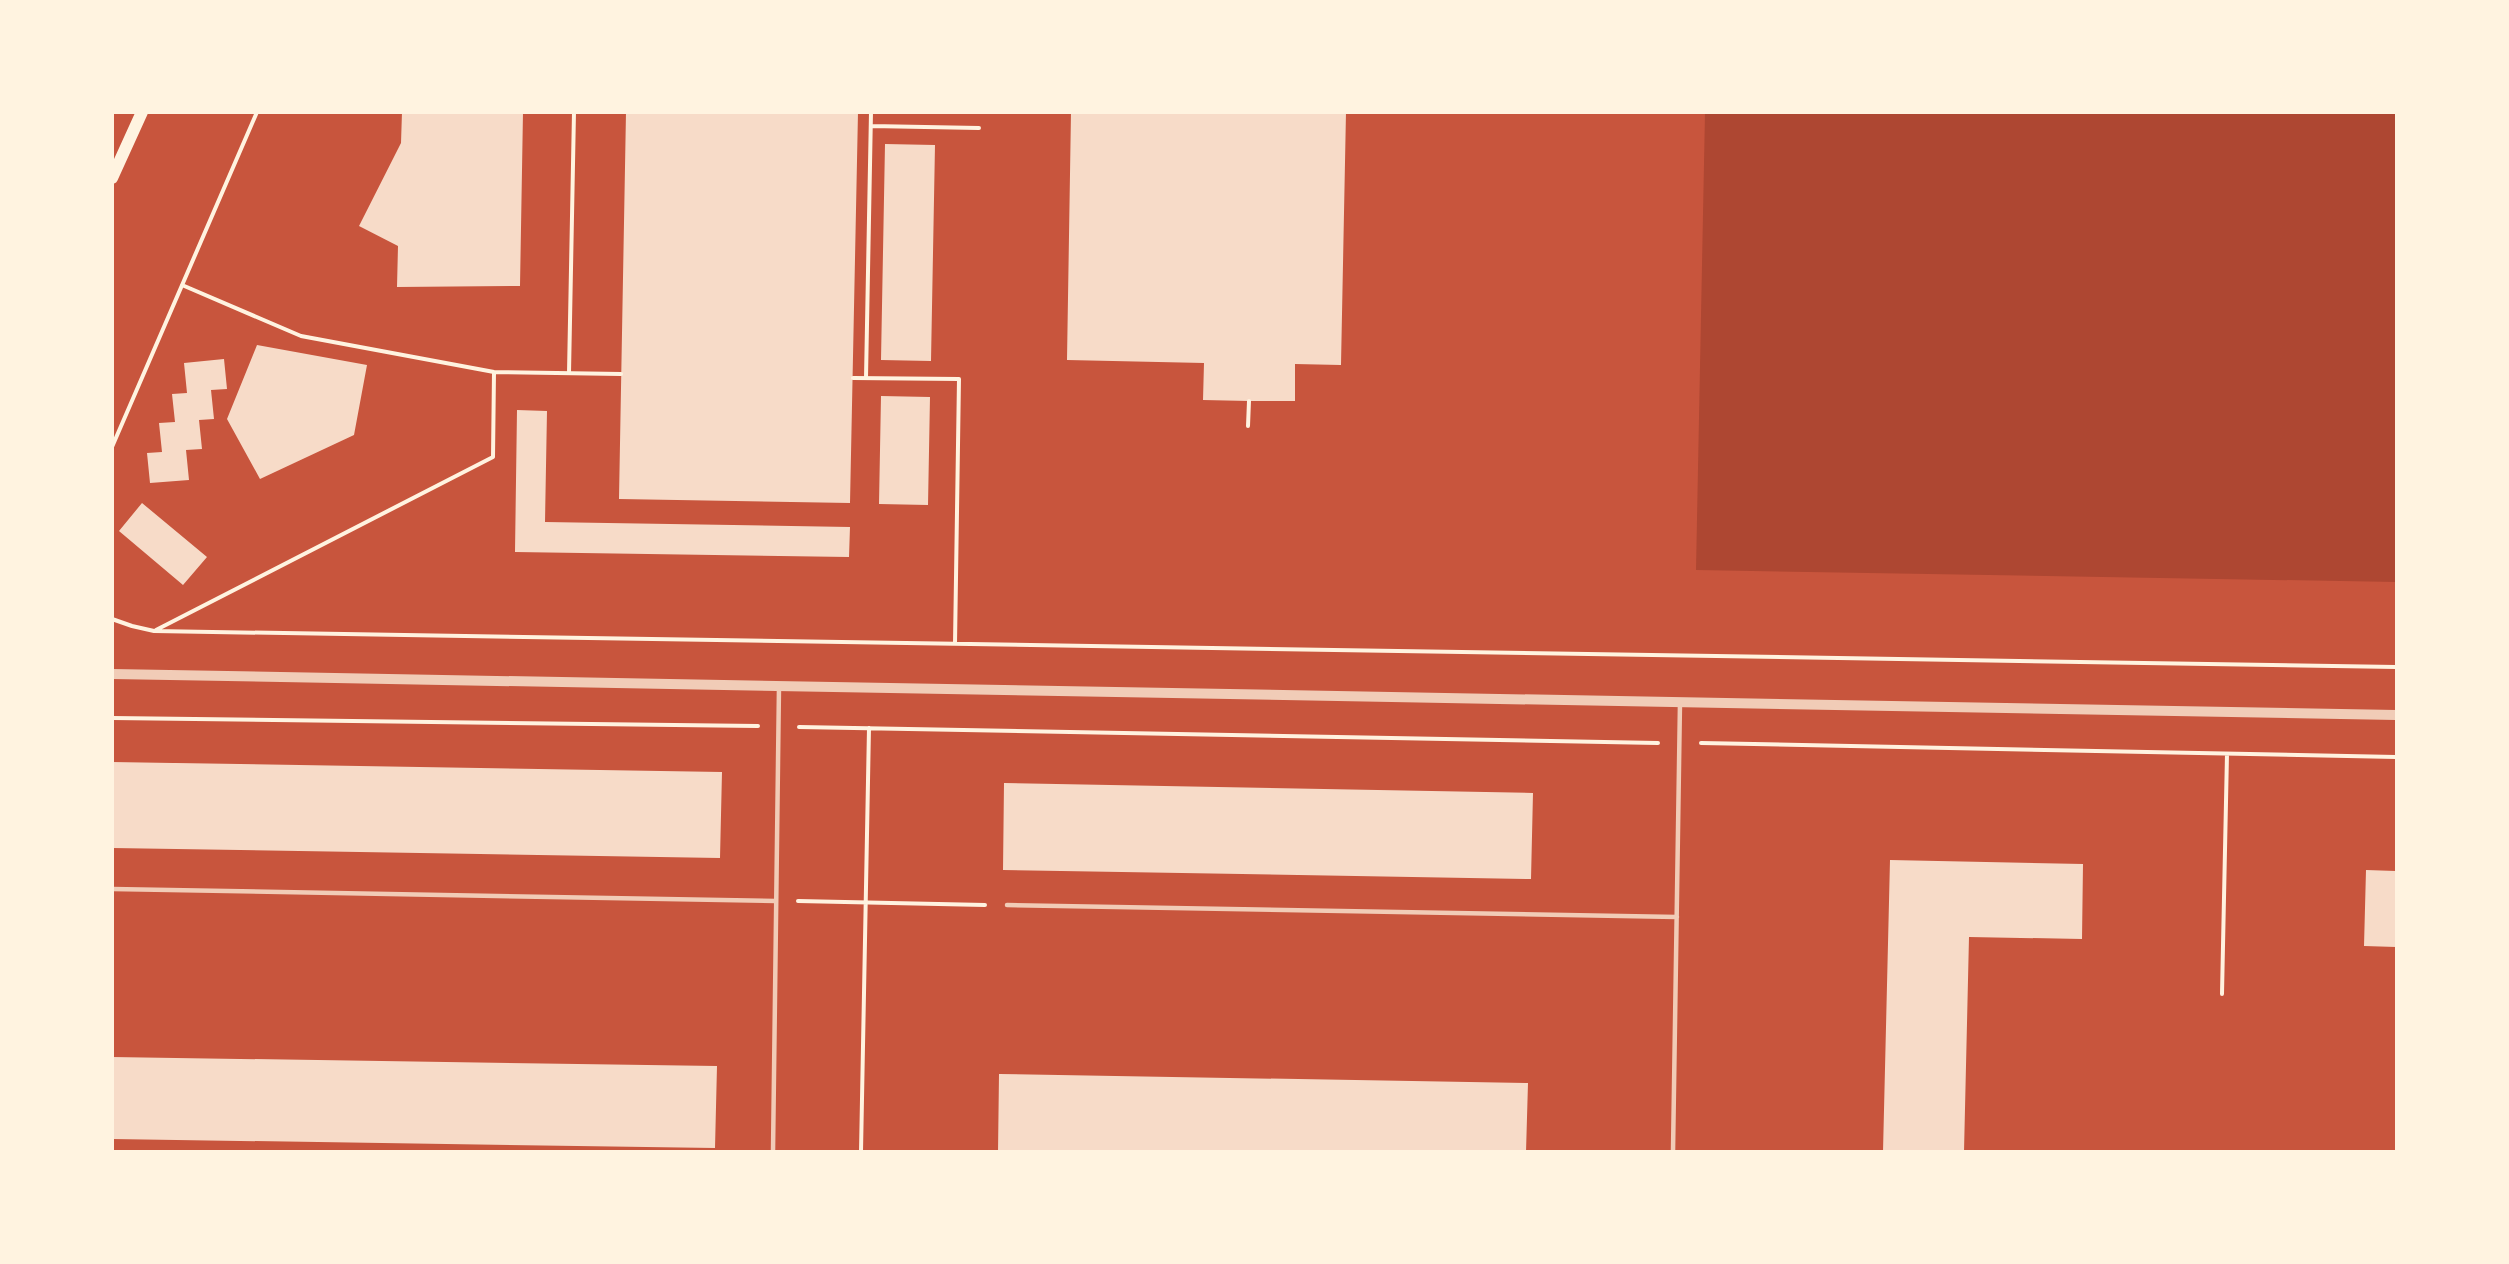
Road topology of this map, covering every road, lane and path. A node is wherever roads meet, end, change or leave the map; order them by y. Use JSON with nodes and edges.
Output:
{"nodes":[{"id":1,"x":142,"y":112,"type":"edge"},
{"id":2,"x":257,"y":112,"type":"edge"},
{"id":3,"x":573,"y":112,"type":"edge"},
{"id":4,"x":871,"y":112,"type":"edge"},
{"id":5,"x":871,"y":126,"type":"junction"},
{"id":6,"x":979,"y":128,"type":"dead end"},
{"id":7,"x":112,"y":178,"type":"edge"},
{"id":8,"x":182,"y":285,"type":"junction"},
{"id":9,"x":494,"y":372,"type":"junction"},
{"id":10,"x":569,"y":373,"type":"junction"},
{"id":11,"x":621,"y":374,"type":"dead end"},
{"id":12,"x":853,"y":378,"type":"dead end"},
{"id":13,"x":866,"y":378,"type":"junction"},
{"id":14,"x":1249,"y":401,"type":"dead end"},
{"id":15,"x":1248,"y":426,"type":"dead end"},
{"id":16,"x":112,"y":447,"type":"edge"},
{"id":17,"x":112,"y":619,"type":"edge"},
{"id":18,"x":154,"y":631,"type":"junction"},
{"id":19,"x":954,"y":644,"type":"junction"},
{"id":20,"x":2397,"y":667,"type":"edge"},
{"id":21,"x":112,"y":674,"type":"edge"},
{"id":22,"x":779,"y":685,"type":"junction"},
{"id":23,"x":1680,"y":702,"type":"junction"},
{"id":24,"x":2397,"y":715,"type":"edge"},
{"id":25,"x":112,"y":718,"type":"edge"},
{"id":26,"x":779,"y":727,"type":"junction"},
{"id":27,"x":869,"y":728,"type":"junction"},
{"id":28,"x":1680,"y":743,"type":"junction"},
{"id":29,"x":2227,"y":754,"type":"junction"},
{"id":30,"x":2397,"y":758,"type":"edge"},
{"id":31,"x":112,"y":889,"type":"edge"},
{"id":32,"x":776,"y":901,"type":"junction"},
{"id":33,"x":866,"y":903,"type":"junction"},
{"id":34,"x":1007,"y":905,"type":"joint"},
{"id":35,"x":1677,"y":917,"type":"junction"},
{"id":36,"x":2222,"y":994,"type":"dead end"},
{"id":37,"x":773,"y":1152,"type":"edge"},
{"id":38,"x":861,"y":1152,"type":"edge"},
{"id":39,"x":1673,"y":1152,"type":"edge"}],
"edges":[{"from":1,"to":7,"type":"main road"},
{"from":2,"to":8,"type":"path"},
{"from":3,"to":10,"type":"path"},
{"from":4,"to":5,"type":"path"},
{"from":5,"to":6,"type":"path"},
{"from":5,"to":13,"type":"path"},
{"from":8,"to":9,"type":"path"},
{"from":8,"to":16,"type":"path"},
{"from":9,"to":10,"type":"path"},
{"from":9,"to":18,"type":"path"},
{"from":10,"to":11,"type":"path"},
{"from":12,"to":13,"type":"path"},
{"from":13,"to":19,"type":"path"},
{"from":14,"to":15,"type":"path"},
{"from":17,"to":18,"type":"path"},
{"from":18,"to":19,"type":"path"},
{"from":19,"to":20,"type":"path"},
{"from":21,"to":22,"type":"street"},
{"from":22,"to":23,"type":"street"},
{"from":22,"to":26,"type":"lane"},
{"from":23,"to":24,"type":"street"},
{"from":23,"to":28,"type":"lane"},
{"from":25,"to":26,"type":"path"},
{"from":26,"to":27,"type":"path"},
{"from":26,"to":32,"type":"lane"},
{"from":27,"to":28,"type":"path"},
{"from":27,"to":33,"type":"path"},
{"from":28,"to":29,"type":"path"},
{"from":28,"to":35,"type":"lane"},
{"from":29,"to":30,"type":"path"},
{"from":29,"to":36,"type":"path"},
{"from":31,"to":32,"type":"lane"},
{"from":32,"to":33,"type":"path"},
{"from":32,"to":37,"type":"lane"},
{"from":33,"to":34,"type":"path"},
{"from":33,"to":38,"type":"path"},
{"from":34,"to":35,"type":"lane"},
{"from":35,"to":39,"type":"lane"}]}
